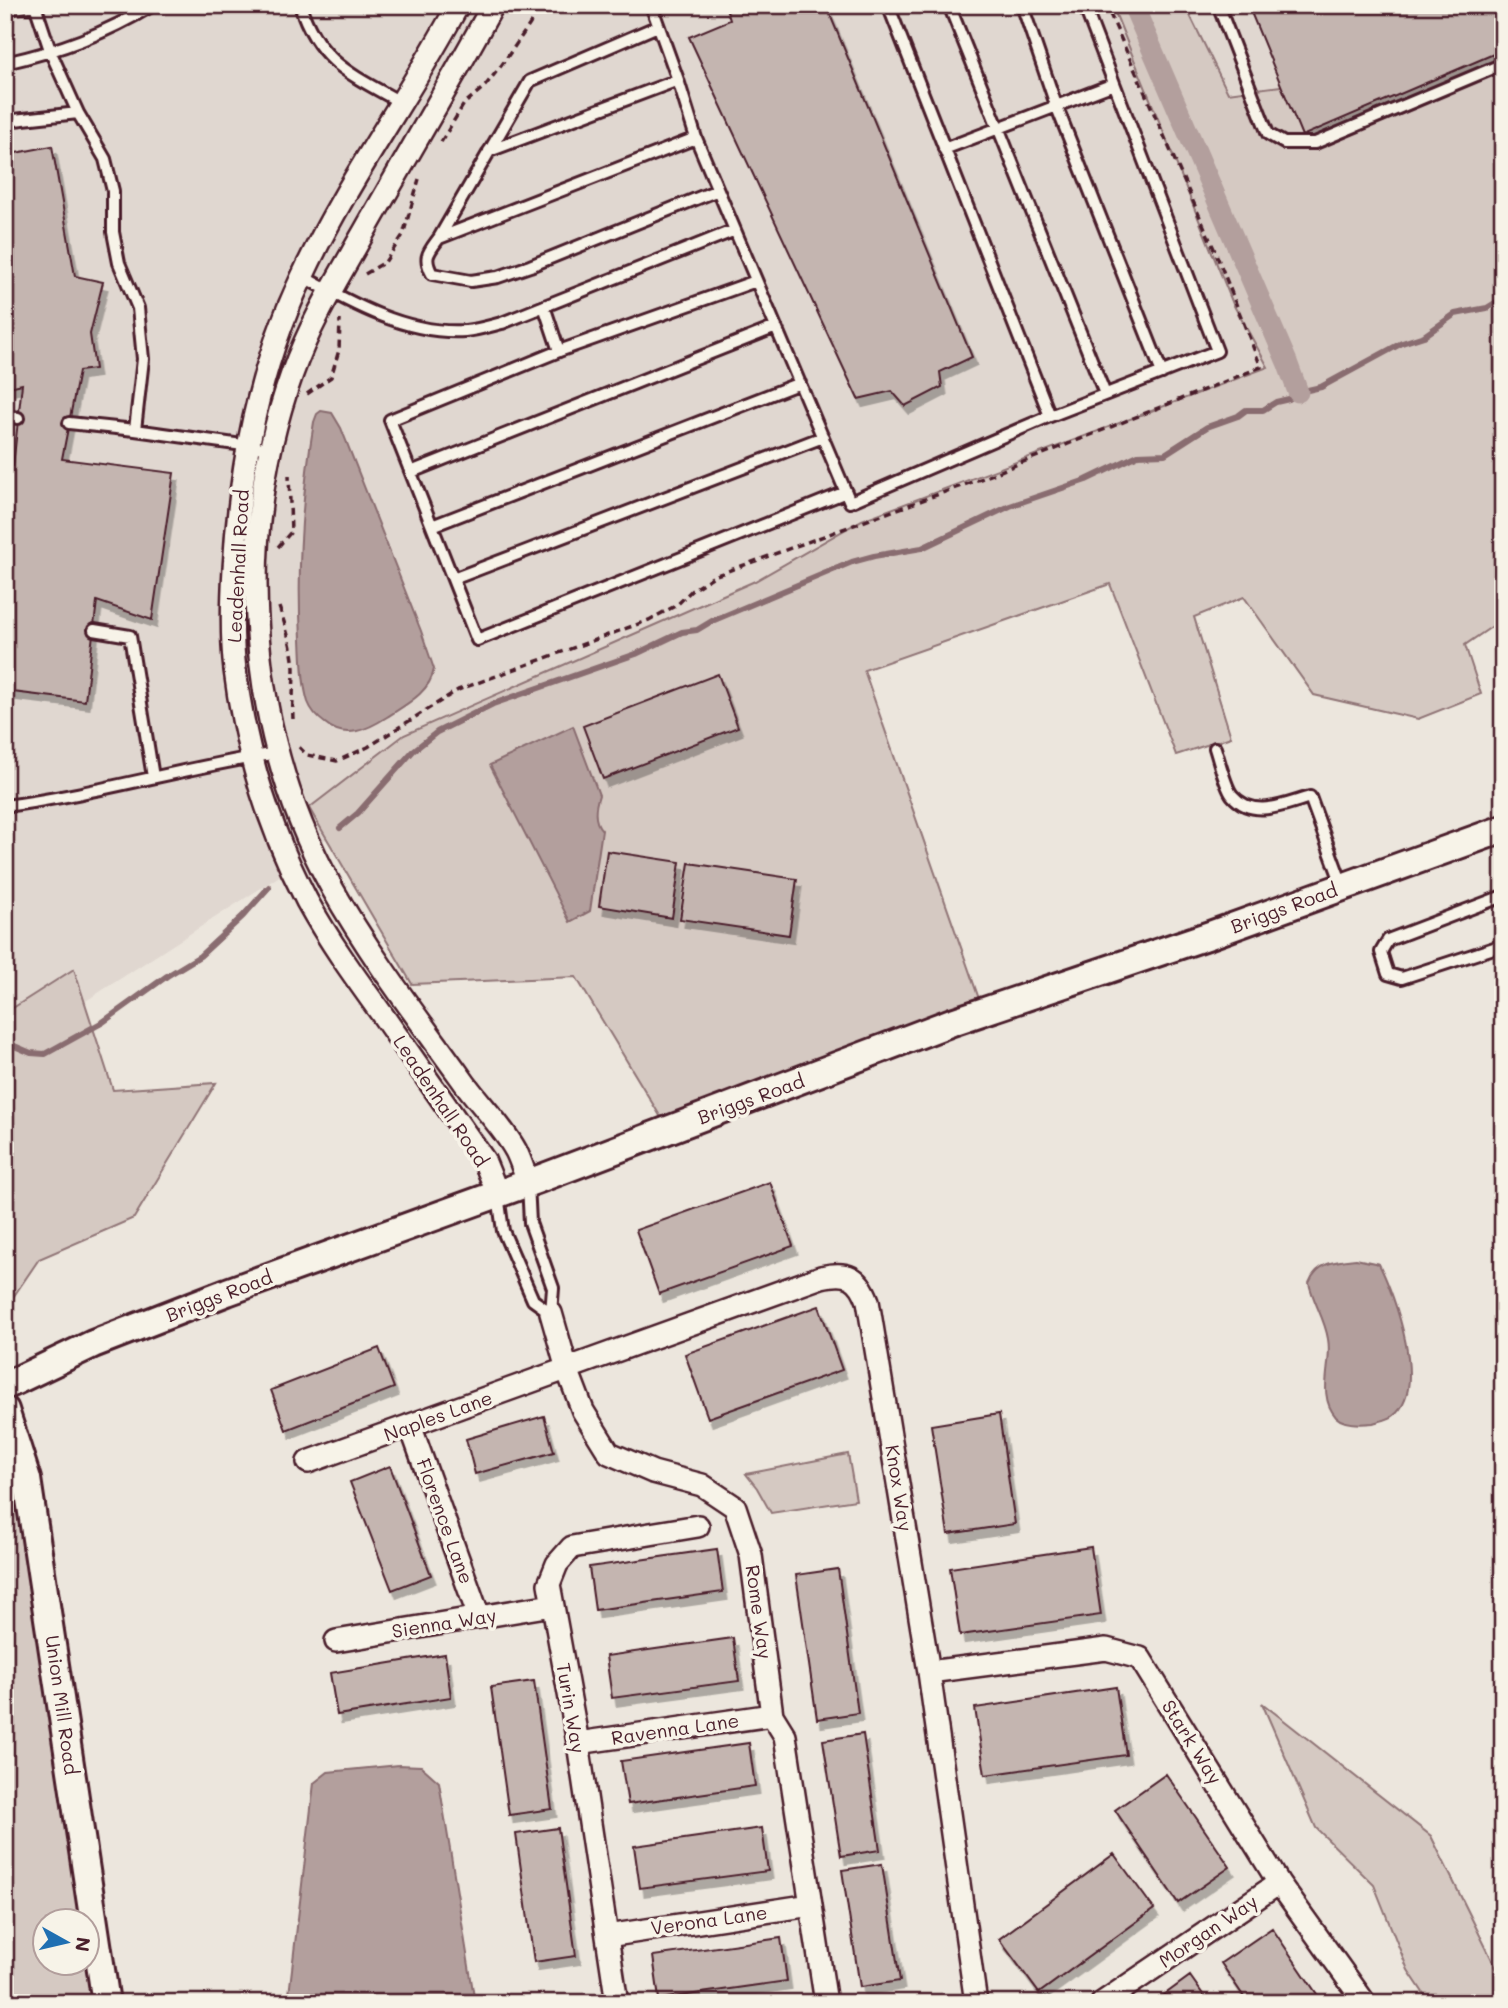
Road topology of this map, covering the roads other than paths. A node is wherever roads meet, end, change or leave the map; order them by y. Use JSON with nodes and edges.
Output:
{"nodes":[{"id":1,"x":153,"y":5,"type":"edge"},
{"id":2,"x":300,"y":5,"type":"edge"},
{"id":3,"x":458,"y":5,"type":"edge"},
{"id":4,"x":492,"y":5,"type":"edge"},
{"id":5,"x":651,"y":5,"type":"edge"},
{"id":6,"x":888,"y":5,"type":"edge"},
{"id":7,"x":949,"y":5,"type":"edge"},
{"id":8,"x":1022,"y":5,"type":"edge"},
{"id":9,"x":1084,"y":5,"type":"edge"},
{"id":10,"x":1218,"y":5,"type":"edge"},
{"id":11,"x":36,"y":6,"type":"edge"},
{"id":12,"x":5,"y":9,"type":"edge"},
{"id":13,"x":658,"y":26,"type":"junction"},
{"id":14,"x":51,"y":53,"type":"junction"},
{"id":15,"x":5,"y":63,"type":"edge"},
{"id":16,"x":1503,"y":64,"type":"edge"},
{"id":17,"x":678,"y":80,"type":"junction"},
{"id":18,"x":1114,"y":84,"type":"junction"},
{"id":19,"x":400,"y":102,"type":"junction"},
{"id":20,"x":1056,"y":105,"type":"junction"},
{"id":21,"x":78,"y":113,"type":"junction"},
{"id":22,"x":5,"y":121,"type":"edge"},
{"id":23,"x":999,"y":128,"type":"junction"},
{"id":24,"x":696,"y":138,"type":"junction"},
{"id":25,"x":944,"y":149,"type":"junction"},
{"id":26,"x":489,"y":151,"type":"junction"},
{"id":27,"x":718,"y":190,"type":"junction"},
{"id":28,"x":735,"y":230,"type":"junction"},
{"id":29,"x":439,"y":239,"type":"junction"},
{"id":30,"x":302,"y":276,"type":"junction"},
{"id":31,"x":756,"y":281,"type":"junction"},
{"id":32,"x":328,"y":291,"type":"junction"},
{"id":33,"x":544,"y":306,"type":"junction"},
{"id":34,"x":776,"y":327,"type":"junction"},
{"id":35,"x":559,"y":351,"type":"junction"},
{"id":36,"x":1161,"y":373,"type":"junction"},
{"id":37,"x":800,"y":383,"type":"junction"},
{"id":38,"x":1105,"y":394,"type":"junction"},
{"id":39,"x":5,"y":416,"type":"edge"},
{"id":40,"x":1050,"y":416,"type":"junction"},
{"id":41,"x":18,"y":418,"type":"dead end"},
{"id":42,"x":69,"y":423,"type":"dead end"},
{"id":43,"x":135,"y":430,"type":"junction"},
{"id":44,"x":823,"y":437,"type":"junction"},
{"id":45,"x":248,"y":446,"type":"junction"},
{"id":46,"x":271,"y":449,"type":"junction"},
{"id":47,"x":411,"y":472,"type":"junction"},
{"id":48,"x":846,"y":492,"type":"junction"},
{"id":49,"x":432,"y":526,"type":"junction"},
{"id":50,"x":453,"y":579,"type":"junction"},
{"id":51,"x":94,"y":630,"type":"dead end"},
{"id":52,"x":1215,"y":748,"type":"dead end"},
{"id":53,"x":277,"y":753,"type":"junction"},
{"id":54,"x":252,"y":757,"type":"junction"},
{"id":55,"x":153,"y":777,"type":"junction"},
{"id":56,"x":5,"y":806,"type":"edge"},
{"id":57,"x":1503,"y":829,"type":"edge"},
{"id":58,"x":1343,"y":887,"type":"junction"},
{"id":59,"x":1503,"y":896,"type":"edge"},
{"id":60,"x":1503,"y":945,"type":"edge"},
{"id":61,"x":528,"y":1182,"type":"junction"},
{"id":62,"x":497,"y":1192,"type":"junction"},
{"id":63,"x":551,"y":1313,"type":"junction"},
{"id":64,"x":567,"y":1369,"type":"junction"},
{"id":65,"x":5,"y":1386,"type":"edge"},
{"id":66,"x":5,"y":1410,"type":"edge"},
{"id":67,"x":410,"y":1425,"type":"junction"},
{"id":68,"x":308,"y":1462,"type":"dead end"},
{"id":69,"x":698,"y":1526,"type":"dead end"},
{"id":70,"x":552,"y":1605,"type":"junction"},
{"id":71,"x":479,"y":1617,"type":"junction"},
{"id":72,"x":336,"y":1641,"type":"dead end"},
{"id":73,"x":929,"y":1672,"type":"junction"},
{"id":74,"x":772,"y":1715,"type":"junction"},
{"id":75,"x":578,"y":1743,"type":"junction"},
{"id":76,"x":1279,"y":1883,"type":"junction"},
{"id":77,"x":811,"y":1905,"type":"junction"},
{"id":78,"x":607,"y":1936,"type":"junction"},
{"id":79,"x":106,"y":2003,"type":"edge"},
{"id":80,"x":617,"y":2003,"type":"edge"},
{"id":81,"x":826,"y":2003,"type":"edge"},
{"id":82,"x":976,"y":2003,"type":"edge"},
{"id":83,"x":1102,"y":2003,"type":"edge"},
{"id":84,"x":1365,"y":2003,"type":"edge"}],
"edges":[{"from":1,"to":14,"type":"lane"},
{"from":2,"to":19,"type":"lane"},
{"from":3,"to":19,"type":"street","name":"Leadenhall Road"},
{"from":4,"to":32,"type":"street","name":"Leadenhall Road"},
{"from":5,"to":13,"type":"lane"},
{"from":6,"to":25,"type":"lane"},
{"from":7,"to":23,"type":"lane"},
{"from":8,"to":20,"type":"lane"},
{"from":9,"to":18,"type":"lane"},
{"from":10,"to":16,"type":"lane"},
{"from":11,"to":12,"type":"lane"},
{"from":11,"to":14,"type":"lane"},
{"from":13,"to":17,"type":"lane"},
{"from":13,"to":26,"type":"lane"},
{"from":14,"to":15,"type":"lane"},
{"from":14,"to":21,"type":"lane"},
{"from":17,"to":24,"type":"lane"},
{"from":17,"to":26,"type":"lane"},
{"from":18,"to":20,"type":"lane"},
{"from":18,"to":36,"type":"lane"},
{"from":19,"to":30,"type":"street","name":"Leadenhall Road"},
{"from":20,"to":23,"type":"lane"},
{"from":20,"to":36,"type":"lane"},
{"from":21,"to":22,"type":"lane"},
{"from":21,"to":43,"type":"lane"},
{"from":23,"to":25,"type":"lane"},
{"from":23,"to":38,"type":"lane"},
{"from":24,"to":27,"type":"lane"},
{"from":24,"to":29,"type":"lane"},
{"from":25,"to":40,"type":"lane"},
{"from":26,"to":29,"type":"lane"},
{"from":27,"to":28,"type":"lane"},
{"from":27,"to":29,"type":"lane"},
{"from":28,"to":31,"type":"lane"},
{"from":28,"to":33,"type":"lane"},
{"from":30,"to":32,"type":"lane"},
{"from":30,"to":45,"type":"street","name":"Leadenhall Road"},
{"from":31,"to":34,"type":"lane"},
{"from":31,"to":35,"type":"lane"},
{"from":32,"to":33,"type":"lane"},
{"from":32,"to":46,"type":"street","name":"Leadenhall Road"},
{"from":33,"to":35,"type":"lane"},
{"from":34,"to":37,"type":"lane"},
{"from":34,"to":47,"type":"lane"},
{"from":35,"to":47,"type":"lane"},
{"from":36,"to":38,"type":"lane"},
{"from":37,"to":44,"type":"lane"},
{"from":37,"to":49,"type":"lane"},
{"from":38,"to":40,"type":"lane"},
{"from":39,"to":41,"type":"lane"},
{"from":40,"to":48,"type":"lane"},
{"from":42,"to":43,"type":"lane"},
{"from":43,"to":45,"type":"lane"},
{"from":44,"to":48,"type":"lane"},
{"from":44,"to":50,"type":"lane"},
{"from":45,"to":46,"type":"lane"},
{"from":45,"to":54,"type":"street","name":"Leadenhall Road"},
{"from":46,"to":53,"type":"street","name":"Leadenhall Road"},
{"from":47,"to":49,"type":"lane"},
{"from":48,"to":50,"type":"lane"},
{"from":49,"to":50,"type":"lane"},
{"from":51,"to":55,"type":"lane"},
{"from":52,"to":58,"type":"lane"},
{"from":53,"to":54,"type":"lane"},
{"from":53,"to":61,"type":"street","name":"Leadenhall Road"},
{"from":54,"to":55,"type":"lane"},
{"from":54,"to":62,"type":"street","name":"Leadenhall Road"},
{"from":55,"to":56,"type":"lane"},
{"from":57,"to":58,"type":"street","name":"Briggs Road"},
{"from":58,"to":61,"type":"street","name":"Briggs Road"},
{"from":59,"to":60,"type":"lane"},
{"from":61,"to":62,"type":"street","name":"Briggs Road"},
{"from":61,"to":63,"type":"lane"},
{"from":62,"to":63,"type":"lane"},
{"from":62,"to":65,"type":"street","name":"Briggs Road"},
{"from":63,"to":64,"type":"street","name":"Rome Way"},
{"from":64,"to":67,"type":"street","name":"Naples Lane"},
{"from":64,"to":73,"type":"street","name":"Knox Way"},
{"from":64,"to":74,"type":"street","name":"Rome Way"},
{"from":66,"to":79,"type":"street","name":"Union Mill Road"},
{"from":67,"to":68,"type":"street","name":"Naples Lane"},
{"from":67,"to":71,"type":"street","name":"Florence Lane"},
{"from":69,"to":70,"type":"street","name":"Turin Way"},
{"from":70,"to":71,"type":"street","name":"Sienna Way"},
{"from":70,"to":75,"type":"street","name":"Turin Way"},
{"from":71,"to":72,"type":"street","name":"Sienna Way"},
{"from":73,"to":76,"type":"street","name":"Stark Way"},
{"from":73,"to":82,"type":"street","name":"Knox Way"},
{"from":74,"to":75,"type":"street","name":"Ravenna Lane"},
{"from":74,"to":77,"type":"street","name":"Rome Way"},
{"from":75,"to":78,"type":"street","name":"Turin Way"},
{"from":76,"to":83,"type":"street","name":"Morgan Way"},
{"from":76,"to":84,"type":"street","name":"Stark Way"},
{"from":77,"to":78,"type":"street","name":"Verona Lane"},
{"from":77,"to":81,"type":"street","name":"Rome Way"},
{"from":78,"to":80,"type":"street","name":"Turin Way"}]}
